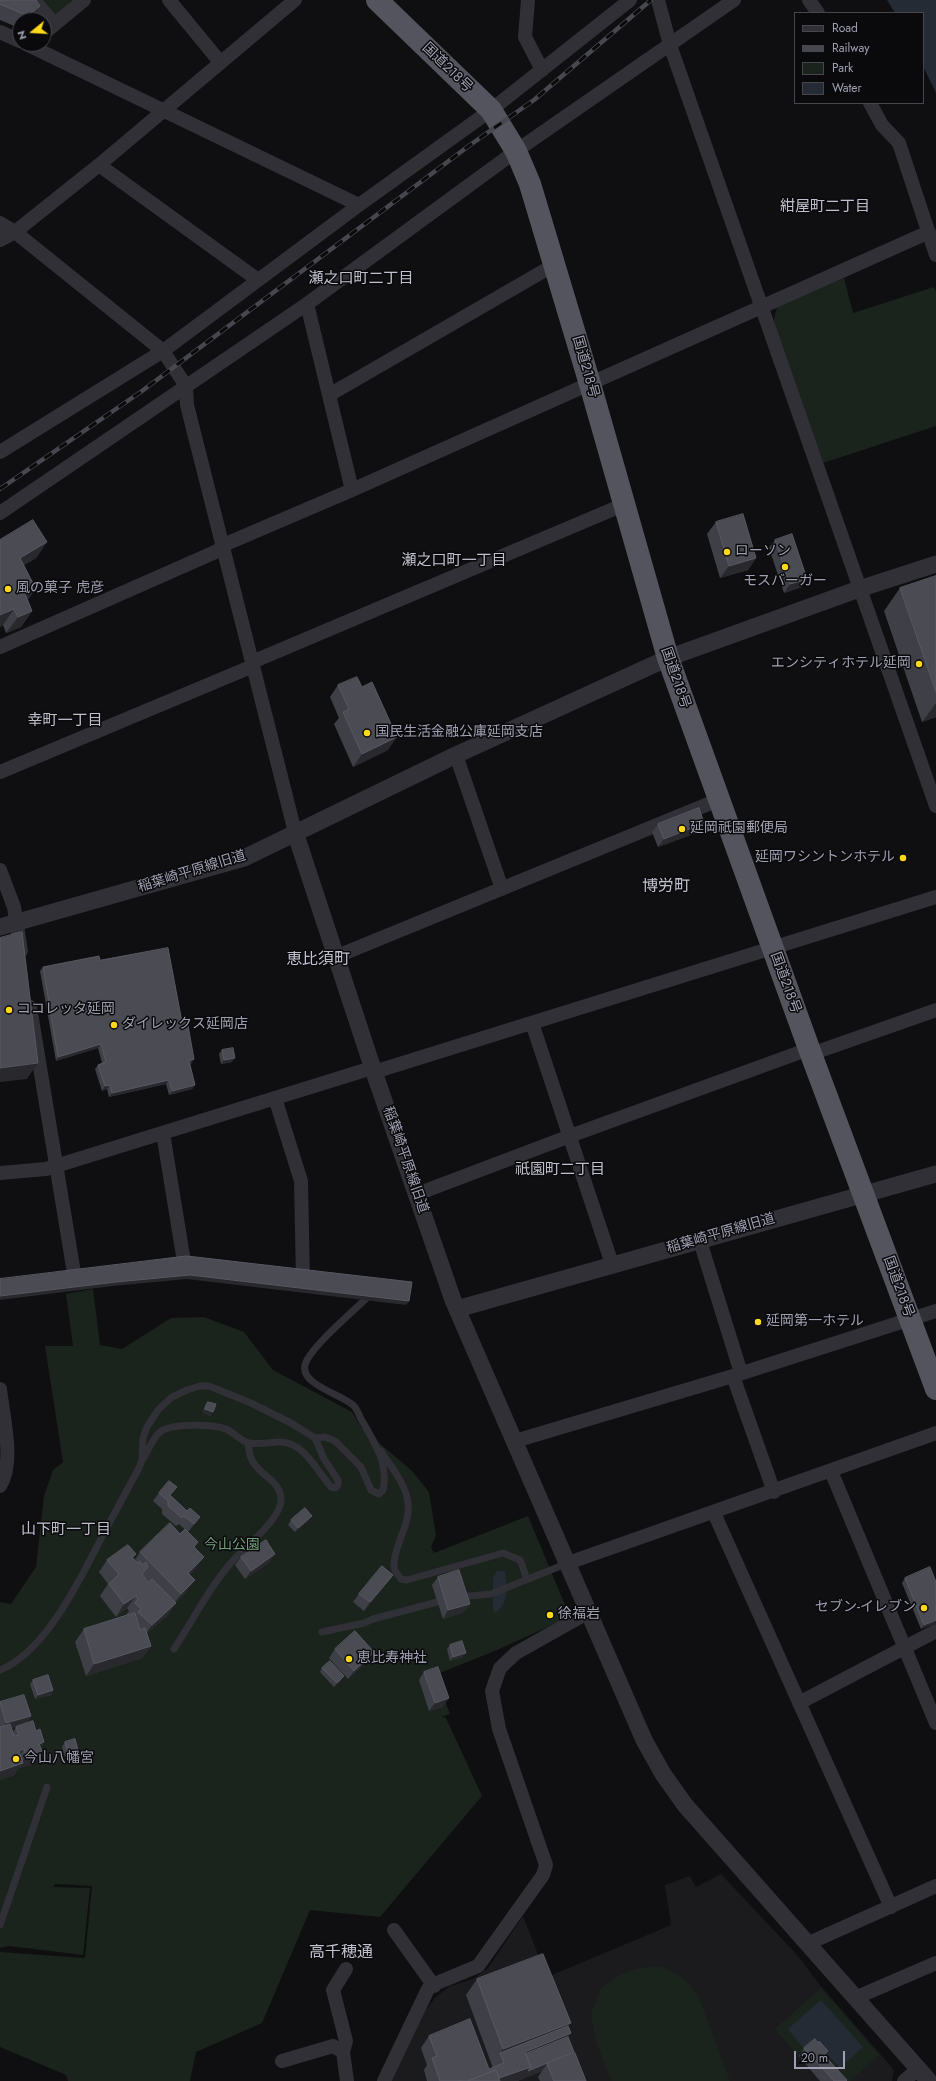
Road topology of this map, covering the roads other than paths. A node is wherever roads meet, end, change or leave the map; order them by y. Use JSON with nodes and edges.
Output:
{"nodes":[{"id":1,"x":34,"y":0,"type":"edge"},
{"id":2,"x":84,"y":0,"type":"edge"},
{"id":3,"x":169,"y":0,"type":"edge"},
{"id":4,"x":295,"y":0,"type":"edge"},
{"id":5,"x":377,"y":0,"type":"edge"},
{"id":6,"x":528,"y":0,"type":"edge"},
{"id":7,"x":630,"y":0,"type":"edge"},
{"id":8,"x":658,"y":0,"type":"edge"},
{"id":9,"x":734,"y":0,"type":"edge"},
{"id":10,"x":809,"y":0,"type":"edge"},
{"id":11,"x":40,"y":12,"type":"edge"},
{"id":12,"x":817,"y":12,"type":"edge"},
{"id":13,"x":52,"y":27,"type":"edge"},
{"id":14,"x":0,"y":32,"type":"edge"},
{"id":15,"x":12,"y":37,"type":"edge"},
{"id":16,"x":670,"y":45,"type":"junction"},
{"id":17,"x":43,"y":52,"type":"edge"},
{"id":18,"x":220,"y":62,"type":"junction"},
{"id":19,"x":542,"y":70,"type":"junction"},
{"id":20,"x":871,"y":104,"type":"edge"},
{"id":21,"x":491,"y":110,"type":"junction"},
{"id":22,"x":162,"y":111,"type":"junction"},
{"id":23,"x":516,"y":151,"type":"junction"},
{"id":24,"x":99,"y":165,"type":"junction"},
{"id":25,"x":359,"y":205,"type":"junction"},
{"id":26,"x":0,"y":223,"type":"edge"},
{"id":27,"x":15,"y":232,"type":"junction"},
{"id":28,"x":929,"y":232,"type":"junction"},
{"id":29,"x":0,"y":240,"type":"edge"},
{"id":30,"x":936,"y":254,"type":"edge"},
{"id":31,"x":554,"y":265,"type":"junction"},
{"id":32,"x":258,"y":280,"type":"junction"},
{"id":33,"x":307,"y":304,"type":"junction"},
{"id":34,"x":762,"y":306,"type":"junction"},
{"id":35,"x":163,"y":351,"type":"junction"},
{"id":36,"x":590,"y":384,"type":"junction"},
{"id":37,"x":186,"y":386,"type":"junction"},
{"id":38,"x":329,"y":395,"type":"junction"},
{"id":39,"x":0,"y":452,"type":"edge"},
{"id":40,"x":352,"y":490,"type":"junction"},
{"id":41,"x":623,"y":505,"type":"junction"},
{"id":42,"x":0,"y":513,"type":"edge"},
{"id":43,"x":222,"y":547,"type":"junction"},
{"id":44,"x":936,"y":564,"type":"edge"},
{"id":45,"x":859,"y":589,"type":"junction"},
{"id":46,"x":0,"y":647,"type":"edge"},
{"id":47,"x":668,"y":658,"type":"junction"},
{"id":48,"x":253,"y":664,"type":"junction"},
{"id":49,"x":456,"y":755,"type":"junction"},
{"id":50,"x":0,"y":772,"type":"edge"},
{"id":51,"x":718,"y":800,"type":"junction"},
{"id":52,"x":936,"y":806,"type":"edge"},
{"id":53,"x":295,"y":832,"type":"junction"},
{"id":54,"x":0,"y":870,"type":"edge"},
{"id":55,"x":502,"y":889,"type":"junction"},
{"id":56,"x":936,"y":897,"type":"edge"},
{"id":57,"x":16,"y":923,"type":"junction"},
{"id":58,"x":0,"y":927,"type":"edge"},
{"id":59,"x":772,"y":949,"type":"junction"},
{"id":60,"x":335,"y":957,"type":"junction"},
{"id":61,"x":23,"y":962,"type":"edge"},
{"id":62,"x":28,"y":993,"type":"edge"},
{"id":63,"x":936,"y":1010,"type":"edge"},
{"id":64,"x":532,"y":1022,"type":"junction"},
{"id":65,"x":810,"y":1052,"type":"junction"},
{"id":66,"x":373,"y":1070,"type":"junction"},
{"id":67,"x":275,"y":1098,"type":"junction"},
{"id":68,"x":163,"y":1133,"type":"junction"},
{"id":69,"x":570,"y":1136,"type":"junction"},
{"id":70,"x":56,"y":1166,"type":"junction"},
{"id":71,"x":0,"y":1173,"type":"edge"},
{"id":72,"x":936,"y":1174,"type":"edge"},
{"id":73,"x":863,"y":1193,"type":"junction"},
{"id":74,"x":417,"y":1194,"type":"junction"},
{"id":75,"x":700,"y":1241,"type":"junction"},
{"id":76,"x":612,"y":1264,"type":"junction"},
{"id":77,"x":185,"y":1268,"type":"edge"},
{"id":78,"x":75,"y":1279,"type":"edge"},
{"id":79,"x":303,"y":1280,"type":"edge"},
{"id":80,"x":373,"y":1293,"type":"edge"},
{"id":81,"x":457,"y":1309,"type":"junction"},
{"id":82,"x":936,"y":1311,"type":"edge"},
{"id":83,"x":910,"y":1319,"type":"junction"},
{"id":84,"x":737,"y":1375,"type":"junction"},
{"id":85,"x":0,"y":1389,"type":"edge"},
{"id":86,"x":936,"y":1389,"type":"edge"},
{"id":87,"x":936,"y":1434,"type":"edge"},
{"id":88,"x":315,"y":1438,"type":"junction"},
{"id":89,"x":515,"y":1441,"type":"junction"},
{"id":90,"x":248,"y":1443,"type":"junction"},
{"id":91,"x":378,"y":1447,"type":"junction"},
{"id":92,"x":142,"y":1460,"type":"junction"},
{"id":93,"x":831,"y":1471,"type":"junction"},
{"id":94,"x":0,"y":1486,"type":"edge"},
{"id":95,"x":774,"y":1492,"type":"junction"},
{"id":96,"x":714,"y":1513,"type":"junction"},
{"id":97,"x":568,"y":1563,"type":"junction"},
{"id":98,"x":527,"y":1579,"type":"junction"},
{"id":99,"x":589,"y":1612,"type":"junction"},
{"id":100,"x":936,"y":1631,"type":"edge"},
{"id":101,"x":322,"y":1632,"type":"dead end"},
{"id":102,"x":904,"y":1647,"type":"junction"},
{"id":103,"x":174,"y":1649,"type":"dead end"},
{"id":104,"x":0,"y":1670,"type":"edge"},
{"id":105,"x":799,"y":1703,"type":"junction"},
{"id":106,"x":936,"y":1724,"type":"edge"},
{"id":107,"x":47,"y":1787,"type":"dead end"},
{"id":108,"x":936,"y":1886,"type":"edge"},
{"id":109,"x":891,"y":1906,"type":"junction"},
{"id":110,"x":0,"y":1925,"type":"edge"},
{"id":111,"x":394,"y":1930,"type":"dead end"},
{"id":112,"x":807,"y":1944,"type":"junction"},
{"id":113,"x":936,"y":1963,"type":"edge"},
{"id":114,"x":346,"y":1969,"type":"dead end"},
{"id":115,"x":434,"y":1986,"type":"junction"},
{"id":116,"x":855,"y":1998,"type":"junction"},
{"id":117,"x":343,"y":2052,"type":"junction"},
{"id":118,"x":282,"y":2061,"type":"dead end"},
{"id":119,"x":924,"y":2075,"type":"edge"},
{"id":120,"x":347,"y":2081,"type":"edge"},
{"id":121,"x":384,"y":2081,"type":"edge"},
{"id":122,"x":904,"y":2081,"type":"edge"}],
"edges":[{"from":1,"to":11,"type":"street"},
{"from":2,"to":13,"type":"street"},
{"from":3,"to":18,"type":"street"},
{"from":4,"to":18,"type":"street"},
{"from":5,"to":21,"type":"highway","name":"国道218号"},
{"from":6,"to":19,"type":"street"},
{"from":7,"to":19,"type":"street"},
{"from":8,"to":16,"type":"street"},
{"from":9,"to":16,"type":"street"},
{"from":10,"to":12,"type":"street"},
{"from":14,"to":15,"type":"street"},
{"from":16,"to":23,"type":"street"},
{"from":16,"to":34,"type":"street"},
{"from":17,"to":22,"type":"street"},
{"from":18,"to":22,"type":"street"},
{"from":19,"to":21,"type":"street"},
{"from":20,"to":28,"type":"street"},
{"from":21,"to":23,"type":"highway","name":"国道218号"},
{"from":21,"to":25,"type":"street"},
{"from":22,"to":24,"type":"street"},
{"from":22,"to":25,"type":"street"},
{"from":23,"to":31,"type":"highway","name":"国道218号"},
{"from":23,"to":33,"type":"street"},
{"from":24,"to":27,"type":"street"},
{"from":24,"to":32,"type":"street"},
{"from":25,"to":32,"type":"street"},
{"from":26,"to":27,"type":"street"},
{"from":27,"to":29,"type":"street"},
{"from":27,"to":35,"type":"street"},
{"from":28,"to":30,"type":"street"},
{"from":28,"to":34,"type":"street"},
{"from":31,"to":36,"type":"highway","name":"国道218号"},
{"from":31,"to":38,"type":"street"},
{"from":32,"to":35,"type":"street"},
{"from":33,"to":37,"type":"street"},
{"from":33,"to":38,"type":"street"},
{"from":34,"to":36,"type":"street"},
{"from":34,"to":45,"type":"street"},
{"from":35,"to":37,"type":"street"},
{"from":35,"to":39,"type":"street"},
{"from":36,"to":40,"type":"street"},
{"from":36,"to":41,"type":"highway","name":"国道218号"},
{"from":37,"to":42,"type":"street"},
{"from":37,"to":43,"type":"street"},
{"from":38,"to":40,"type":"street"},
{"from":40,"to":43,"type":"street"},
{"from":41,"to":47,"type":"highway","name":"国道218号"},
{"from":41,"to":48,"type":"street"},
{"from":43,"to":46,"type":"street"},
{"from":43,"to":48,"type":"street"},
{"from":44,"to":45,"type":"street"},
{"from":45,"to":47,"type":"street"},
{"from":45,"to":52,"type":"street"},
{"from":47,"to":49,"type":"street"},
{"from":47,"to":51,"type":"highway","name":"国道218号"},
{"from":48,"to":50,"type":"street"},
{"from":48,"to":53,"type":"street"},
{"from":49,"to":53,"type":"street"},
{"from":49,"to":55,"type":"street"},
{"from":51,"to":55,"type":"street"},
{"from":51,"to":59,"type":"highway","name":"国道218号"},
{"from":53,"to":57,"type":"street","name":"稲葉崎平原線旧道"},
{"from":53,"to":60,"type":"street","name":"稲葉崎平原線旧道"},
{"from":54,"to":57,"type":"street"},
{"from":55,"to":60,"type":"street"},
{"from":56,"to":59,"type":"street"},
{"from":57,"to":58,"type":"street","name":"稲葉崎平原線旧道"},
{"from":57,"to":61,"type":"street"},
{"from":59,"to":64,"type":"street"},
{"from":59,"to":65,"type":"highway","name":"国道218号"},
{"from":60,"to":66,"type":"street","name":"稲葉崎平原線旧道"},
{"from":62,"to":70,"type":"street"},
{"from":63,"to":65,"type":"street"},
{"from":64,"to":66,"type":"street"},
{"from":64,"to":69,"type":"street"},
{"from":65,"to":69,"type":"street"},
{"from":65,"to":73,"type":"highway","name":"国道218号"},
{"from":66,"to":67,"type":"street"},
{"from":66,"to":74,"type":"street","name":"稲葉崎平原線旧道"},
{"from":67,"to":68,"type":"street"},
{"from":67,"to":79,"type":"street"},
{"from":68,"to":70,"type":"street"},
{"from":68,"to":77,"type":"street"},
{"from":69,"to":74,"type":"street"},
{"from":69,"to":76,"type":"street"},
{"from":70,"to":71,"type":"street"},
{"from":70,"to":78,"type":"street"},
{"from":72,"to":73,"type":"street","name":"稲葉崎平原線旧道"},
{"from":73,"to":75,"type":"street","name":"稲葉崎平原線旧道"},
{"from":73,"to":83,"type":"highway","name":"国道218号"},
{"from":74,"to":81,"type":"street","name":"稲葉崎平原線旧道"},
{"from":75,"to":76,"type":"street","name":"稲葉崎平原線旧道"},
{"from":75,"to":84,"type":"street"},
{"from":76,"to":81,"type":"street","name":"稲葉崎平原線旧道"},
{"from":80,"to":91,"type":"lane"},
{"from":81,"to":89,"type":"street"},
{"from":82,"to":83,"type":"street"},
{"from":83,"to":84,"type":"street"},
{"from":83,"to":86,"type":"highway","name":"国道218号"},
{"from":84,"to":89,"type":"street"},
{"from":84,"to":95,"type":"street"},
{"from":85,"to":94,"type":"street"},
{"from":87,"to":93,"type":"street"},
{"from":88,"to":90,"type":"lane"},
{"from":88,"to":91,"type":"lane"},
{"from":88,"to":92,"type":"lane"},
{"from":89,"to":97,"type":"street"},
{"from":90,"to":92,"type":"lane"},
{"from":90,"to":103,"type":"lane"},
{"from":91,"to":98,"type":"lane"},
{"from":92,"to":104,"type":"lane"},
{"from":93,"to":95,"type":"street"},
{"from":93,"to":102,"type":"street"},
{"from":95,"to":96,"type":"street"},
{"from":96,"to":97,"type":"street"},
{"from":96,"to":105,"type":"street"},
{"from":97,"to":98,"type":"lane"},
{"from":97,"to":99,"type":"street"},
{"from":98,"to":101,"type":"lane"},
{"from":99,"to":112,"type":"street"},
{"from":99,"to":115,"type":"street"},
{"from":100,"to":102,"type":"street"},
{"from":102,"to":105,"type":"street"},
{"from":102,"to":106,"type":"street"},
{"from":105,"to":109,"type":"street"},
{"from":107,"to":110,"type":"lane"},
{"from":108,"to":109,"type":"street"},
{"from":109,"to":112,"type":"street"},
{"from":111,"to":115,"type":"street"},
{"from":112,"to":116,"type":"street"},
{"from":113,"to":116,"type":"street"},
{"from":114,"to":117,"type":"street"},
{"from":115,"to":121,"type":"street"},
{"from":116,"to":119,"type":"street"},
{"from":117,"to":118,"type":"street"},
{"from":117,"to":120,"type":"street"},
{"from":119,"to":122,"type":"street"}]}
